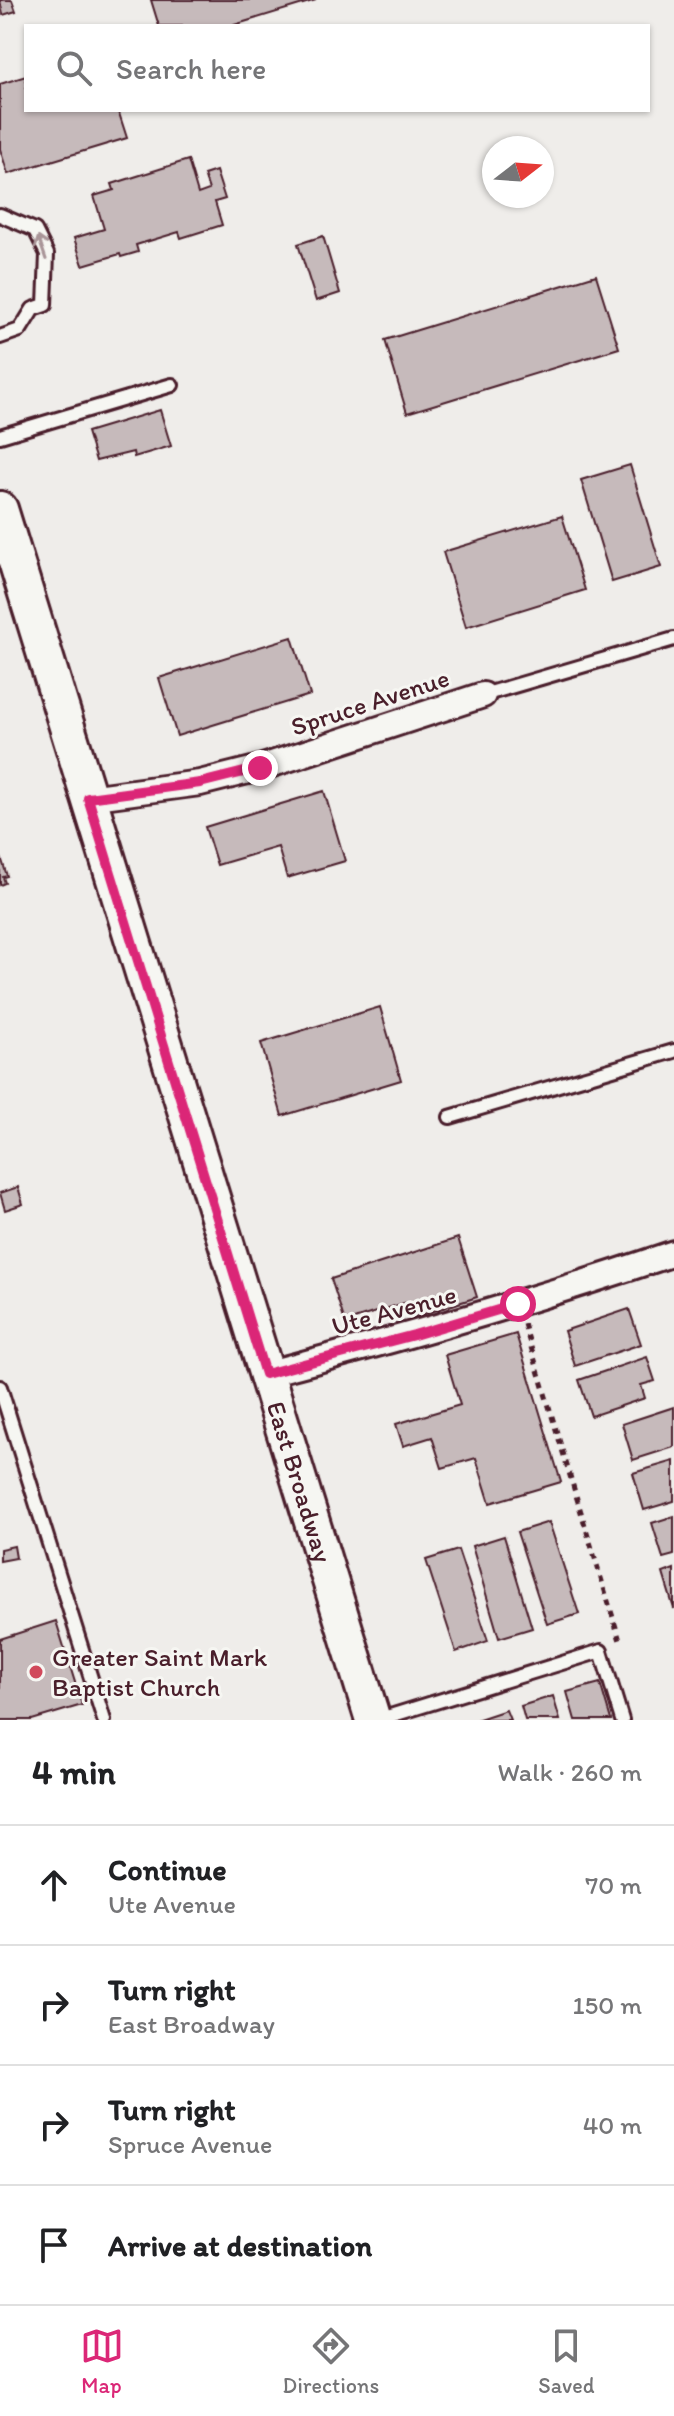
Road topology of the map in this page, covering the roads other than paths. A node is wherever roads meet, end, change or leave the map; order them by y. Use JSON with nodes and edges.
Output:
{"nodes":[{"id":1,"x":0,"y":215,"type":"edge"},
{"id":2,"x":0,"y":337,"type":"edge"},
{"id":3,"x":172,"y":385,"type":"dead end"},
{"id":4,"x":0,"y":436,"type":"edge"},
{"id":5,"x":0,"y":509,"type":"edge"},
{"id":6,"x":674,"y":639,"type":"edge"},
{"id":7,"x":483,"y":695,"type":"joint"},
{"id":8,"x":88,"y":798,"type":"junction"},
{"id":9,"x":674,"y":1051,"type":"edge"},
{"id":10,"x":450,"y":1117,"type":"dead end"},
{"id":11,"x":674,"y":1253,"type":"edge"},
{"id":12,"x":265,"y":1374,"type":"junction"},
{"id":13,"x":0,"y":1387,"type":"edge"},
{"id":14,"x":104,"y":1720,"type":"edge"},
{"id":15,"x":375,"y":1720,"type":"edge"},
{"id":16,"x":622,"y":1720,"type":"edge"}],
"edges":[{"from":2,"to":1,"type":"lane","one_way":true},
{"from":3,"to":4,"type":"lane"},
{"from":5,"to":8,"type":"main road","name":"East Broadway"},
{"from":6,"to":7,"type":"lane"},
{"from":7,"to":8,"type":"street","name":"Spruce Avenue"},
{"from":8,"to":12,"type":"main road","name":"East Broadway"},
{"from":9,"to":10,"type":"lane"},
{"from":11,"to":12,"type":"street","name":"Ute Avenue"},
{"from":12,"to":15,"type":"main road","name":"East Broadway"},
{"from":13,"to":14,"type":"lane"},
{"from":15,"to":16,"type":"lane"}]}
